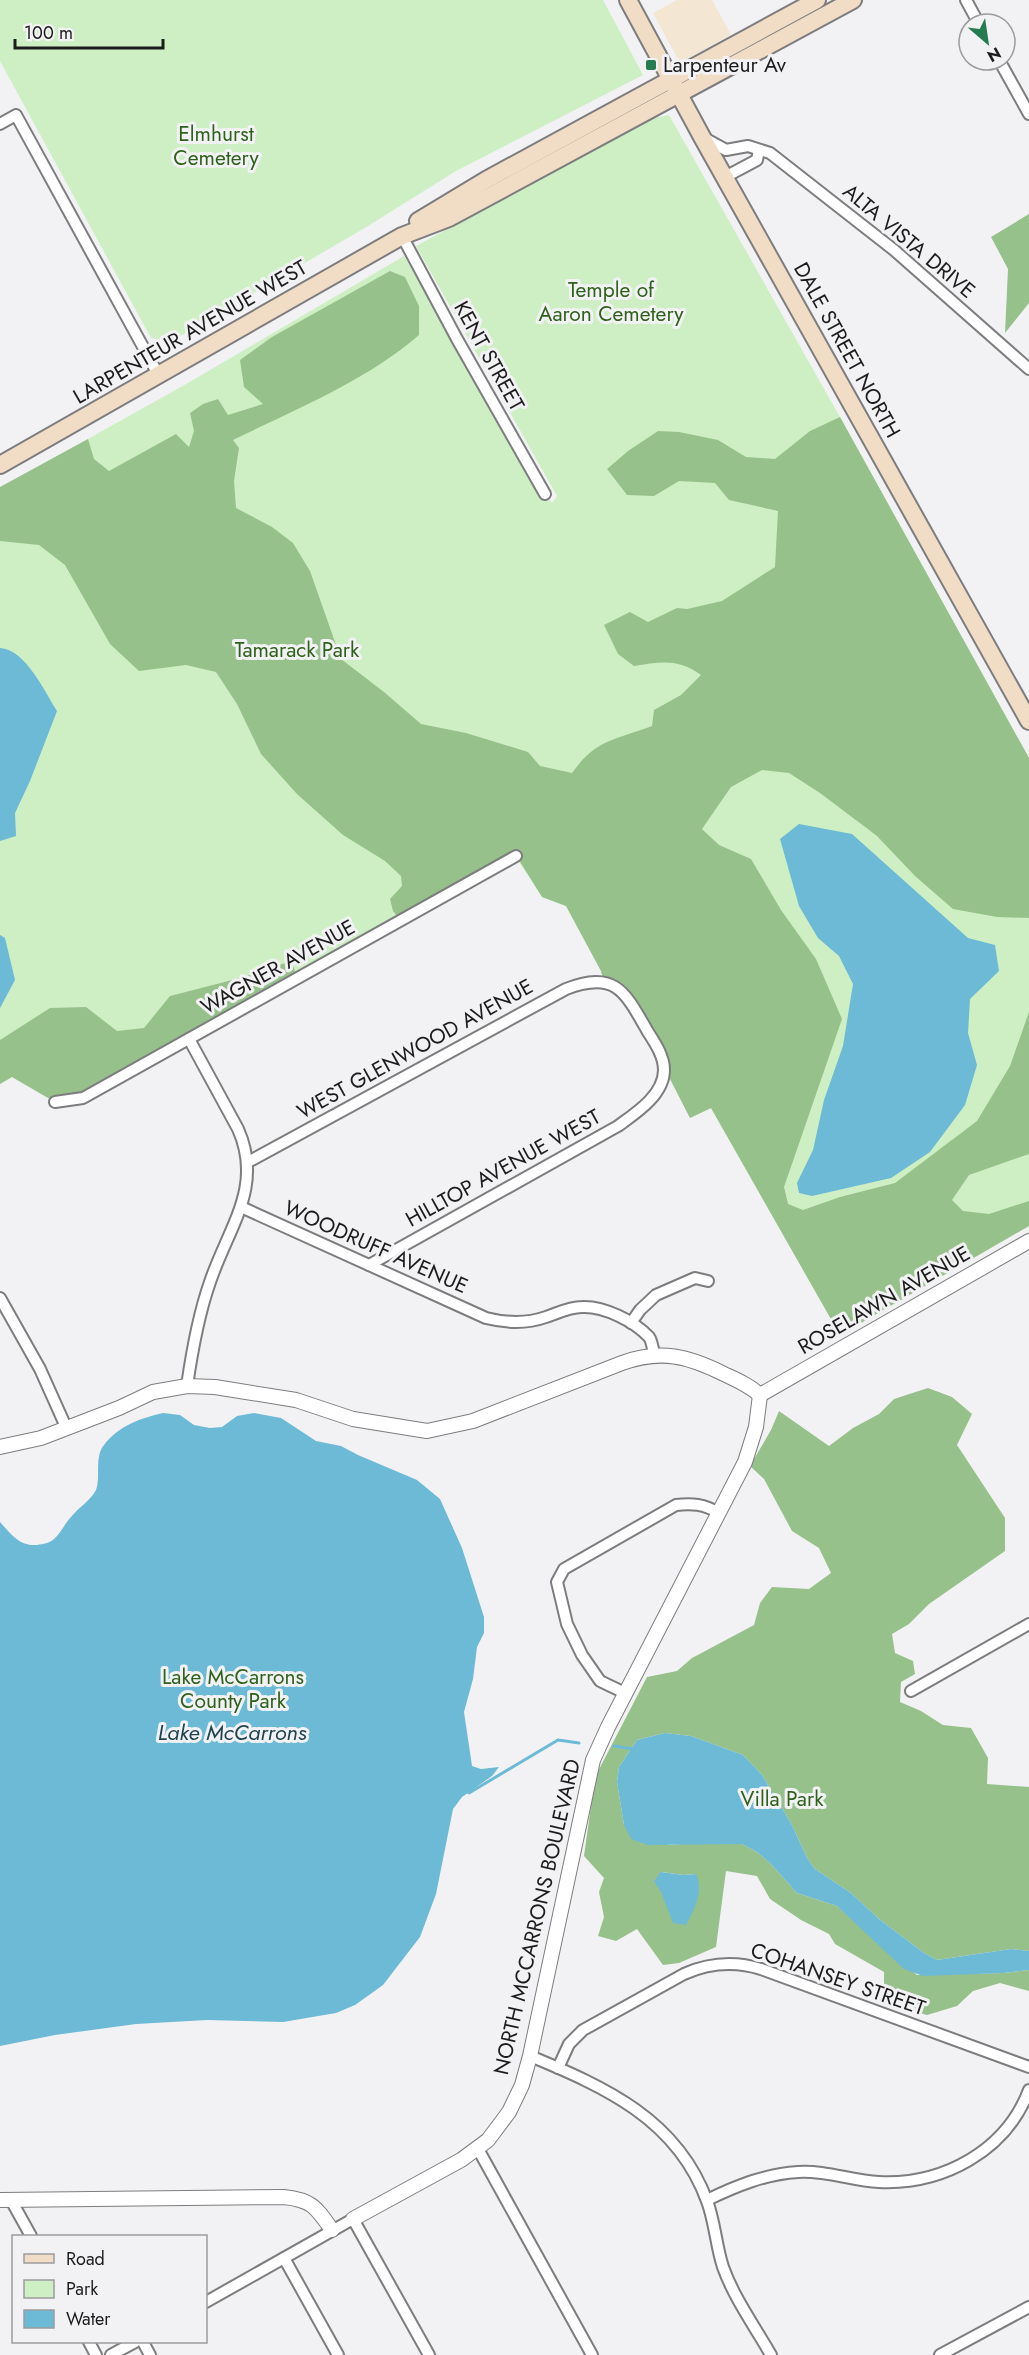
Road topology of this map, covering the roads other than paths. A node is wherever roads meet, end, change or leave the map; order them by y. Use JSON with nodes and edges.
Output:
{"nodes":[{"id":1,"x":628,"y":0,"type":"edge"},
{"id":2,"x":817,"y":0,"type":"edge"},
{"id":3,"x":853,"y":0,"type":"edge"},
{"id":4,"x":1006,"y":72,"type":"edge"},
{"id":5,"x":670,"y":79,"type":"junction"},
{"id":6,"x":679,"y":95,"type":"junction"},
{"id":7,"x":1029,"y":114,"type":"edge"},
{"id":8,"x":0,"y":124,"type":"edge"},
{"id":9,"x":702,"y":136,"type":"junction"},
{"id":10,"x":759,"y":150,"type":"junction"},
{"id":11,"x":725,"y":177,"type":"junction"},
{"id":12,"x":402,"y":236,"type":"junction"},
{"id":13,"x":1029,"y":369,"type":"edge"},
{"id":14,"x":159,"y":376,"type":"junction"},
{"id":15,"x":0,"y":465,"type":"edge"},
{"id":16,"x":545,"y":494,"type":"dead end"},
{"id":17,"x":1029,"y":721,"type":"edge"},
{"id":18,"x":516,"y":856,"type":"dead end"},
{"id":19,"x":189,"y":1040,"type":"junction"},
{"id":20,"x":652,"y":1098,"type":"joint"},
{"id":21,"x":55,"y":1102,"type":"dead end"},
{"id":22,"x":248,"y":1162,"type":"junction"},
{"id":23,"x":241,"y":1207,"type":"junction"},
{"id":24,"x":1029,"y":1241,"type":"edge"},
{"id":25,"x":369,"y":1265,"type":"junction"},
{"id":26,"x":708,"y":1281,"type":"dead end"},
{"id":27,"x":0,"y":1298,"type":"edge"},
{"id":28,"x":631,"y":1323,"type":"junction"},
{"id":29,"x":654,"y":1355,"type":"junction"},
{"id":30,"x":187,"y":1386,"type":"junction"},
{"id":31,"x":760,"y":1395,"type":"junction"},
{"id":32,"x":66,"y":1427,"type":"junction"},
{"id":33,"x":0,"y":1448,"type":"edge"},
{"id":34,"x":719,"y":1513,"type":"junction"},
{"id":35,"x":1029,"y":1624,"type":"edge"},
{"id":36,"x":911,"y":1690,"type":"dead end"},
{"id":37,"x":625,"y":1693,"type":"junction"},
{"id":38,"x":530,"y":2056,"type":"junction"},
{"id":39,"x":1029,"y":2067,"type":"edge"},
{"id":40,"x":558,"y":2068,"type":"junction"},
{"id":41,"x":1029,"y":2091,"type":"edge"},
{"id":42,"x":478,"y":2149,"type":"junction"},
{"id":43,"x":5,"y":2200,"type":"edge"},
{"id":44,"x":707,"y":2200,"type":"junction"},
{"id":45,"x":353,"y":2219,"type":"junction"},
{"id":46,"x":332,"y":2230,"type":"junction"},
{"id":47,"x":30,"y":2235,"type":"edge"},
{"id":48,"x":284,"y":2258,"type":"junction"},
{"id":49,"x":207,"y":2301,"type":"edge"},
{"id":50,"x":1029,"y":2307,"type":"edge"},
{"id":51,"x":133,"y":2343,"type":"edge"},
{"id":52,"x":111,"y":2355,"type":"edge"},
{"id":53,"x":338,"y":2355,"type":"edge"},
{"id":54,"x":429,"y":2355,"type":"edge"},
{"id":55,"x":592,"y":2355,"type":"edge"},
{"id":56,"x":771,"y":2355,"type":"edge"},
{"id":57,"x":940,"y":2355,"type":"edge"}],
"edges":[{"from":1,"to":5,"type":"main road","name":"DALE STREET NORTH"},
{"from":2,"to":5,"type":"main road","name":"LARPENTEUR AVENUE WEST"},
{"from":3,"to":6,"type":"main road","name":"LARPENTEUR AVENUE WEST"},
{"from":4,"to":7,"type":"street"},
{"from":5,"to":6,"type":"main road","name":"DALE STREET NORTH"},
{"from":5,"to":12,"type":"main road","name":"LARPENTEUR AVENUE WEST"},
{"from":6,"to":9,"type":"main road","name":"DALE STREET NORTH"},
{"from":6,"to":12,"type":"main road","name":"LARPENTEUR AVENUE WEST"},
{"from":8,"to":14,"type":"street"},
{"from":9,"to":10,"type":"street","name":"ALTA VISTA DRIVE"},
{"from":9,"to":11,"type":"main road","name":"DALE STREET NORTH"},
{"from":10,"to":11,"type":"street"},
{"from":10,"to":13,"type":"street","name":"ALTA VISTA DRIVE"},
{"from":11,"to":17,"type":"main road","name":"DALE STREET NORTH"},
{"from":12,"to":14,"type":"main road","name":"LARPENTEUR AVENUE WEST"},
{"from":12,"to":16,"type":"street","name":"KENT STREET"},
{"from":14,"to":15,"type":"main road","name":"LARPENTEUR AVENUE WEST"},
{"from":18,"to":19,"type":"street","name":"WAGNER AVENUE"},
{"from":19,"to":21,"type":"street","name":"WAGNER AVENUE"},
{"from":19,"to":22,"type":"street"},
{"from":20,"to":22,"type":"street","name":"WEST GLENWOOD AVENUE"},
{"from":20,"to":25,"type":"street","name":"HILLTOP AVENUE WEST"},
{"from":22,"to":23,"type":"street"},
{"from":23,"to":25,"type":"street","name":"WOODRUFF AVENUE"},
{"from":23,"to":30,"type":"street"},
{"from":24,"to":31,"type":"street","name":"ROSELAWN AVENUE"},
{"from":25,"to":28,"type":"street","name":"WOODRUFF AVENUE"},
{"from":26,"to":28,"type":"street"},
{"from":27,"to":32,"type":"street"},
{"from":28,"to":29,"type":"street","name":"WOODRUFF AVENUE"},
{"from":29,"to":30,"type":"street"},
{"from":29,"to":31,"type":"street"},
{"from":30,"to":32,"type":"street"},
{"from":31,"to":34,"type":"street","name":"NORTH MCCARRONS BOULEVARD"},
{"from":32,"to":33,"type":"street"},
{"from":34,"to":37,"type":"street","name":"NORTH MCCARRONS BOULEVARD"},
{"from":34,"to":37,"type":"street"},
{"from":35,"to":36,"type":"street"},
{"from":37,"to":38,"type":"street","name":"NORTH MCCARRONS BOULEVARD"},
{"from":38,"to":40,"type":"street"},
{"from":38,"to":42,"type":"street","name":"NORTH MCCARRONS BOULEVARD"},
{"from":39,"to":40,"type":"street","name":"COHANSEY STREET"},
{"from":40,"to":44,"type":"street"},
{"from":41,"to":44,"type":"street"},
{"from":42,"to":45,"type":"street","name":"NORTH MCCARRONS BOULEVARD"},
{"from":42,"to":55,"type":"street"},
{"from":43,"to":46,"type":"street"},
{"from":43,"to":47,"type":"street"},
{"from":44,"to":56,"type":"street"},
{"from":45,"to":46,"type":"street"},
{"from":45,"to":54,"type":"street"},
{"from":46,"to":48,"type":"street"},
{"from":48,"to":49,"type":"street"},
{"from":48,"to":53,"type":"street"},
{"from":50,"to":57,"type":"street"},
{"from":51,"to":52,"type":"street"}]}
